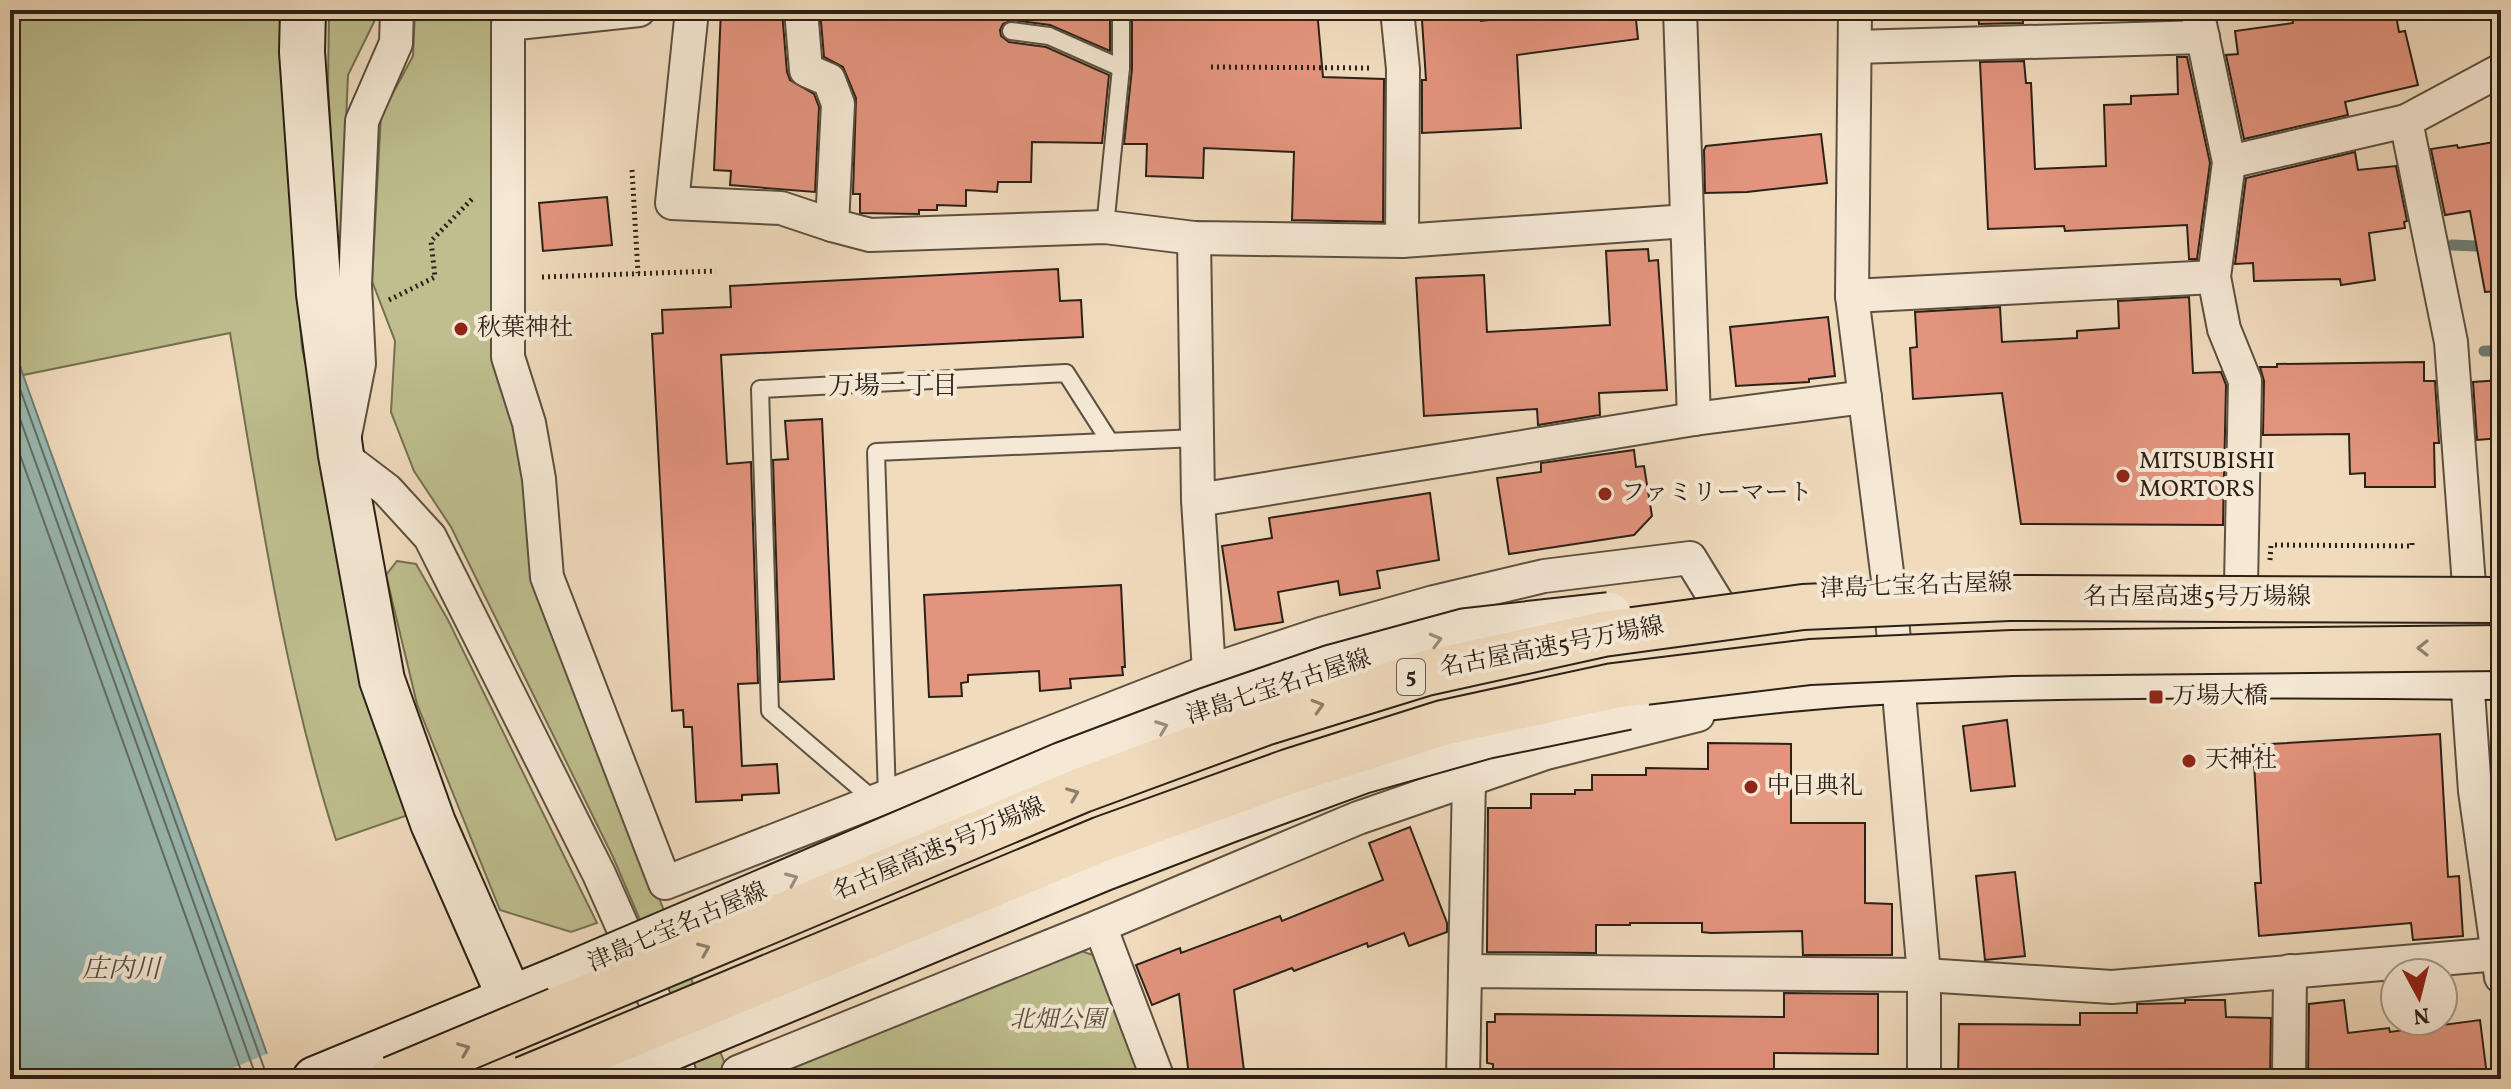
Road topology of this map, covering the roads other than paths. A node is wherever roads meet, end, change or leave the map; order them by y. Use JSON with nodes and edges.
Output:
{"nodes":[{"id":1,"x":303,"y":10,"type":"edge"},
{"id":2,"x":397,"y":10,"type":"edge"},
{"id":3,"x":639,"y":10,"type":"edge"},
{"id":4,"x":692,"y":10,"type":"edge"},
{"id":5,"x":801,"y":10,"type":"edge"},
{"id":6,"x":1121,"y":10,"type":"edge"},
{"id":7,"x":1397,"y":10,"type":"edge"},
{"id":8,"x":1680,"y":10,"type":"edge"},
{"id":9,"x":1855,"y":10,"type":"edge"},
{"id":10,"x":2200,"y":24,"type":"edge"},
{"id":11,"x":1011,"y":31,"type":"dead end"},
{"id":12,"x":1855,"y":47,"type":"junction"},
{"id":13,"x":1121,"y":68,"type":"junction"},
{"id":14,"x":2501,"y":70,"type":"edge"},
{"id":15,"x":2406,"y":121,"type":"junction"},
{"id":16,"x":2229,"y":162,"type":"junction"},
{"id":17,"x":1687,"y":221,"type":"junction"},
{"id":18,"x":832,"y":225,"type":"junction"},
{"id":19,"x":1105,"y":227,"type":"junction"},
{"id":20,"x":1194,"y":238,"type":"junction"},
{"id":21,"x":1402,"y":241,"type":"junction"},
{"id":22,"x":2214,"y":277,"type":"junction"},
{"id":23,"x":1852,"y":296,"type":"junction"},
{"id":24,"x":1865,"y":397,"type":"junction"},
{"id":25,"x":1694,"y":419,"type":"junction"},
{"id":26,"x":1197,"y":438,"type":"junction"},
{"id":27,"x":1110,"y":442,"type":"junction"},
{"id":28,"x":341,"y":455,"type":"junction"},
{"id":29,"x":1198,"y":500,"type":"junction"},
{"id":30,"x":2241,"y":585,"type":"junction"},
{"id":31,"x":1889,"y":588,"type":"junction"},
{"id":32,"x":2490,"y":590,"type":"edge"},
{"id":33,"x":1717,"y":602,"type":"junction"},
{"id":34,"x":2501,"y":648,"type":"edge"},
{"id":35,"x":1209,"y":671,"type":"junction"},
{"id":36,"x":2484,"y":677,"type":"edge"},
{"id":37,"x":1898,"y":682,"type":"junction"},
{"id":38,"x":1761,"y":692,"type":"junction"},
{"id":39,"x":1469,"y":779,"type":"junction"},
{"id":40,"x":881,"y":799,"type":"junction"},
{"id":41,"x":1100,"y":926,"type":"junction"},
{"id":42,"x":2500,"y":965,"type":"edge"},
{"id":43,"x":1465,"y":971,"type":"junction"},
{"id":44,"x":2290,"y":971,"type":"junction"},
{"id":45,"x":1924,"y":975,"type":"junction"},
{"id":46,"x":510,"y":998,"type":"junction"},
{"id":47,"x":738,"y":1072,"type":"dead end"},
{"id":48,"x":602,"y":1077,"type":"edge"},
{"id":49,"x":315,"y":1079,"type":"edge"},
{"id":50,"x":392,"y":1079,"type":"edge"},
{"id":51,"x":524,"y":1079,"type":"edge"},
{"id":52,"x":681,"y":1079,"type":"edge"},
{"id":53,"x":1158,"y":1079,"type":"edge"},
{"id":54,"x":1463,"y":1079,"type":"edge"},
{"id":55,"x":1924,"y":1079,"type":"edge"},
{"id":56,"x":2289,"y":1079,"type":"edge"}],
"edges":[{"from":1,"to":28,"type":"main road"},
{"from":2,"to":28,"type":"street"},
{"from":3,"to":40,"type":"street"},
{"from":4,"to":18,"type":"street"},
{"from":5,"to":18,"type":"street"},
{"from":6,"to":13,"type":"lane"},
{"from":7,"to":21,"type":"street"},
{"from":8,"to":17,"type":"street"},
{"from":9,"to":12,"type":"street"},
{"from":10,"to":12,"type":"street"},
{"from":10,"to":16,"type":"street"},
{"from":11,"to":13,"type":"lane"},
{"from":12,"to":23,"type":"street"},
{"from":13,"to":19,"type":"lane"},
{"from":14,"to":15,"type":"street"},
{"from":15,"to":16,"type":"street"},
{"from":15,"to":32,"type":"street"},
{"from":16,"to":22,"type":"street"},
{"from":17,"to":21,"type":"street"},
{"from":17,"to":25,"type":"street"},
{"from":18,"to":19,"type":"street"},
{"from":19,"to":20,"type":"street"},
{"from":20,"to":21,"type":"street"},
{"from":20,"to":26,"type":"street"},
{"from":22,"to":23,"type":"street"},
{"from":22,"to":30,"type":"street"},
{"from":23,"to":24,"type":"street"},
{"from":24,"to":25,"type":"street"},
{"from":24,"to":31,"type":"street"},
{"from":25,"to":29,"type":"street"},
{"from":26,"to":27,"type":"lane"},
{"from":26,"to":29,"type":"street"},
{"from":27,"to":40,"type":"lane"},
{"from":27,"to":40,"type":"lane"},
{"from":28,"to":46,"type":"main road"},
{"from":28,"to":52,"type":"street"},
{"from":29,"to":35,"type":"street"},
{"from":30,"to":31,"type":"main road","name":"津島七宝名古屋線"},
{"from":30,"to":32,"type":"main road","name":"津島七宝名古屋線"},
{"from":31,"to":33,"type":"main road","name":"津島七宝名古屋線"},
{"from":31,"to":37,"type":"street"},
{"from":50,"to":32,"type":"highway","name":"名古屋高速5号万場線","number":"5","one_way":true,"bridge":true},
{"from":33,"to":35,"type":"street"},
{"from":46,"to":33,"type":"main road","name":"津島七宝名古屋線","one_way":true,"bridge":true},
{"from":34,"to":51,"type":"highway","name":"名古屋高速5号万場線","number":"5","one_way":true,"bridge":true},
{"from":35,"to":40,"type":"street"},
{"from":36,"to":37,"type":"main road"},
{"from":36,"to":42,"type":"street"},
{"from":37,"to":38,"type":"main road"},
{"from":37,"to":45,"type":"street"},
{"from":38,"to":39,"type":"street"},
{"from":38,"to":48,"type":"main road","bridge":true},
{"from":39,"to":41,"type":"street"},
{"from":39,"to":43,"type":"street"},
{"from":41,"to":47,"type":"street"},
{"from":41,"to":53,"type":"street"},
{"from":42,"to":44,"type":"street"},
{"from":43,"to":45,"type":"street"},
{"from":43,"to":54,"type":"street"},
{"from":44,"to":45,"type":"street"},
{"from":44,"to":56,"type":"street"},
{"from":45,"to":55,"type":"street"},
{"from":46,"to":49,"type":"main road","name":"津島七宝名古屋線"}]}
